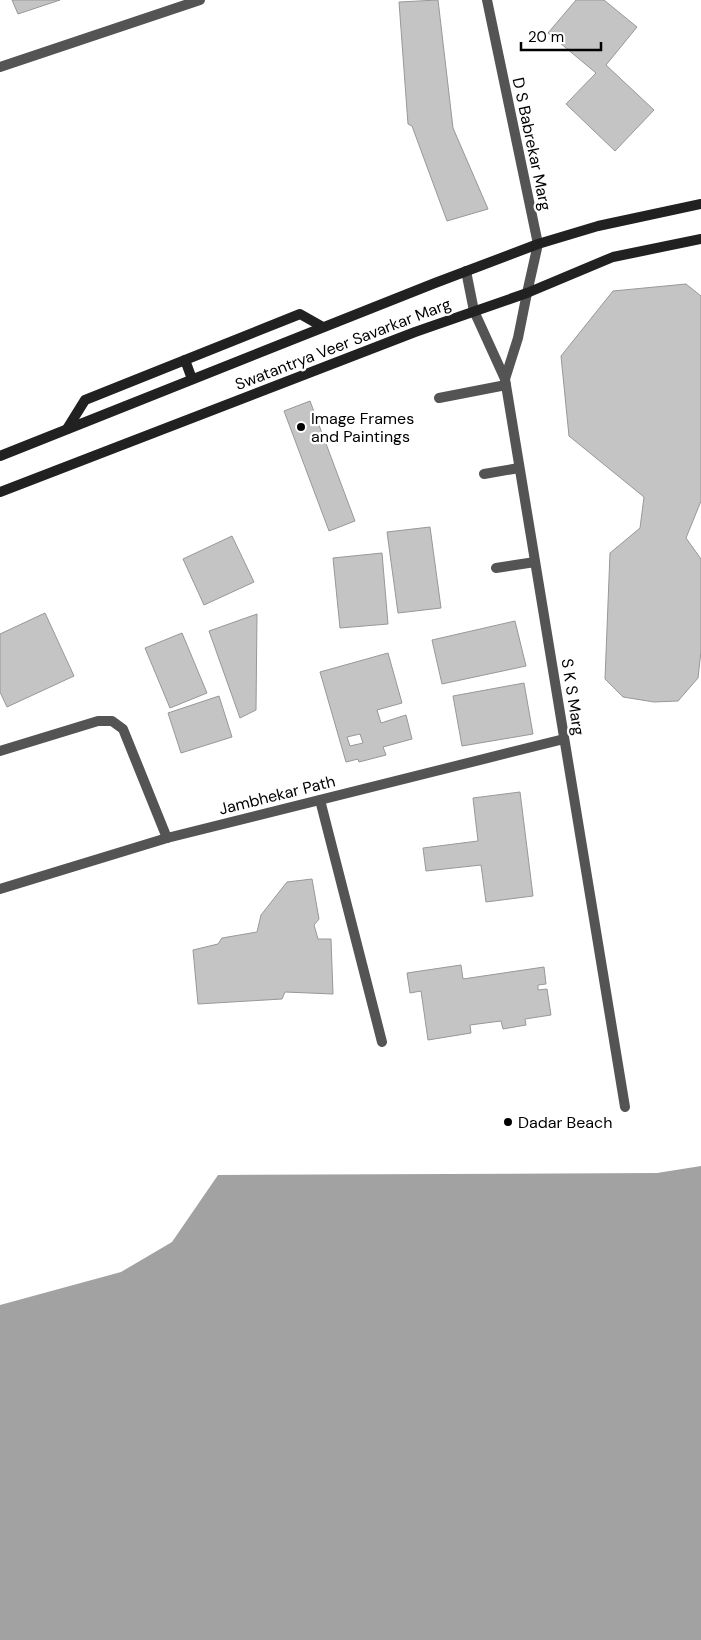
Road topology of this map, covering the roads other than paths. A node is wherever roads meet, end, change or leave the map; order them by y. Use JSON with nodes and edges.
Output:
{"nodes":[{"id":1,"x":200,"y":0,"type":"edge"},
{"id":2,"x":486,"y":0,"type":"edge"},
{"id":3,"x":0,"y":67,"type":"edge"},
{"id":4,"x":701,"y":204,"type":"edge"},
{"id":5,"x":701,"y":239,"type":"edge"},
{"id":6,"x":538,"y":244,"type":"junction"},
{"id":7,"x":466,"y":271,"type":"junction"},
{"id":8,"x":527,"y":293,"type":"junction"},
{"id":9,"x":474,"y":311,"type":"junction"},
{"id":10,"x":323,"y":327,"type":"junction"},
{"id":11,"x":185,"y":360,"type":"junction"},
{"id":12,"x":192,"y":379,"type":"junction"},
{"id":13,"x":505,"y":382,"type":"junction"},
{"id":14,"x":439,"y":398,"type":"dead end"},
{"id":15,"x":67,"y":429,"type":"junction"},
{"id":16,"x":0,"y":456,"type":"edge"},
{"id":17,"x":519,"y":468,"type":"junction"},
{"id":18,"x":484,"y":474,"type":"dead end"},
{"id":19,"x":0,"y":492,"type":"edge"},
{"id":20,"x":535,"y":562,"type":"junction"},
{"id":21,"x":496,"y":568,"type":"dead end"},
{"id":22,"x":564,"y":739,"type":"junction"},
{"id":23,"x":0,"y":751,"type":"edge"},
{"id":24,"x":320,"y":800,"type":"junction"},
{"id":25,"x":167,"y":838,"type":"junction"},
{"id":26,"x":0,"y":889,"type":"edge"},
{"id":27,"x":382,"y":1042,"type":"dead end"},
{"id":28,"x":624,"y":1107,"type":"dead end"}],
"edges":[{"from":1,"to":3,"type":"street"},
{"from":2,"to":6,"type":"street","name":"D S Babrekar Marg"},
{"from":4,"to":6,"type":"main road","name":"Swatantrya Veer Savarkar Marg"},
{"from":5,"to":8,"type":"main road","name":"Swatantrya Veer Savarkar Marg"},
{"from":6,"to":7,"type":"main road","name":"Swatantrya Veer Savarkar Marg"},
{"from":6,"to":8,"type":"street","name":"D S Babrekar Marg"},
{"from":7,"to":9,"type":"street"},
{"from":7,"to":10,"type":"main road","name":"Swatantrya Veer Savarkar Marg"},
{"from":8,"to":9,"type":"main road","name":"Swatantrya Veer Savarkar Marg"},
{"from":8,"to":13,"type":"street","name":"S K S Marg"},
{"from":9,"to":13,"type":"street"},
{"from":9,"to":19,"type":"main road","name":"Swatantrya Veer Savarkar Marg"},
{"from":10,"to":11,"type":"main road"},
{"from":10,"to":12,"type":"main road","name":"Swatantrya Veer Savarkar Marg"},
{"from":11,"to":12,"type":"main road"},
{"from":11,"to":15,"type":"main road"},
{"from":12,"to":15,"type":"main road","name":"Swatantrya Veer Savarkar Marg"},
{"from":13,"to":14,"type":"street"},
{"from":13,"to":17,"type":"street","name":"S K S Marg"},
{"from":15,"to":16,"type":"main road","name":"Swatantrya Veer Savarkar Marg"},
{"from":17,"to":18,"type":"street"},
{"from":17,"to":20,"type":"street","name":"S K S Marg"},
{"from":20,"to":21,"type":"street"},
{"from":20,"to":22,"type":"street","name":"S K S Marg"},
{"from":22,"to":24,"type":"street","name":"Jambhekar Path"},
{"from":22,"to":28,"type":"street","name":"S K S Marg"},
{"from":23,"to":25,"type":"street"},
{"from":24,"to":25,"type":"street","name":"Jambhekar Path"},
{"from":24,"to":27,"type":"street"},
{"from":25,"to":26,"type":"street","name":"Jambhekar Path"}]}
